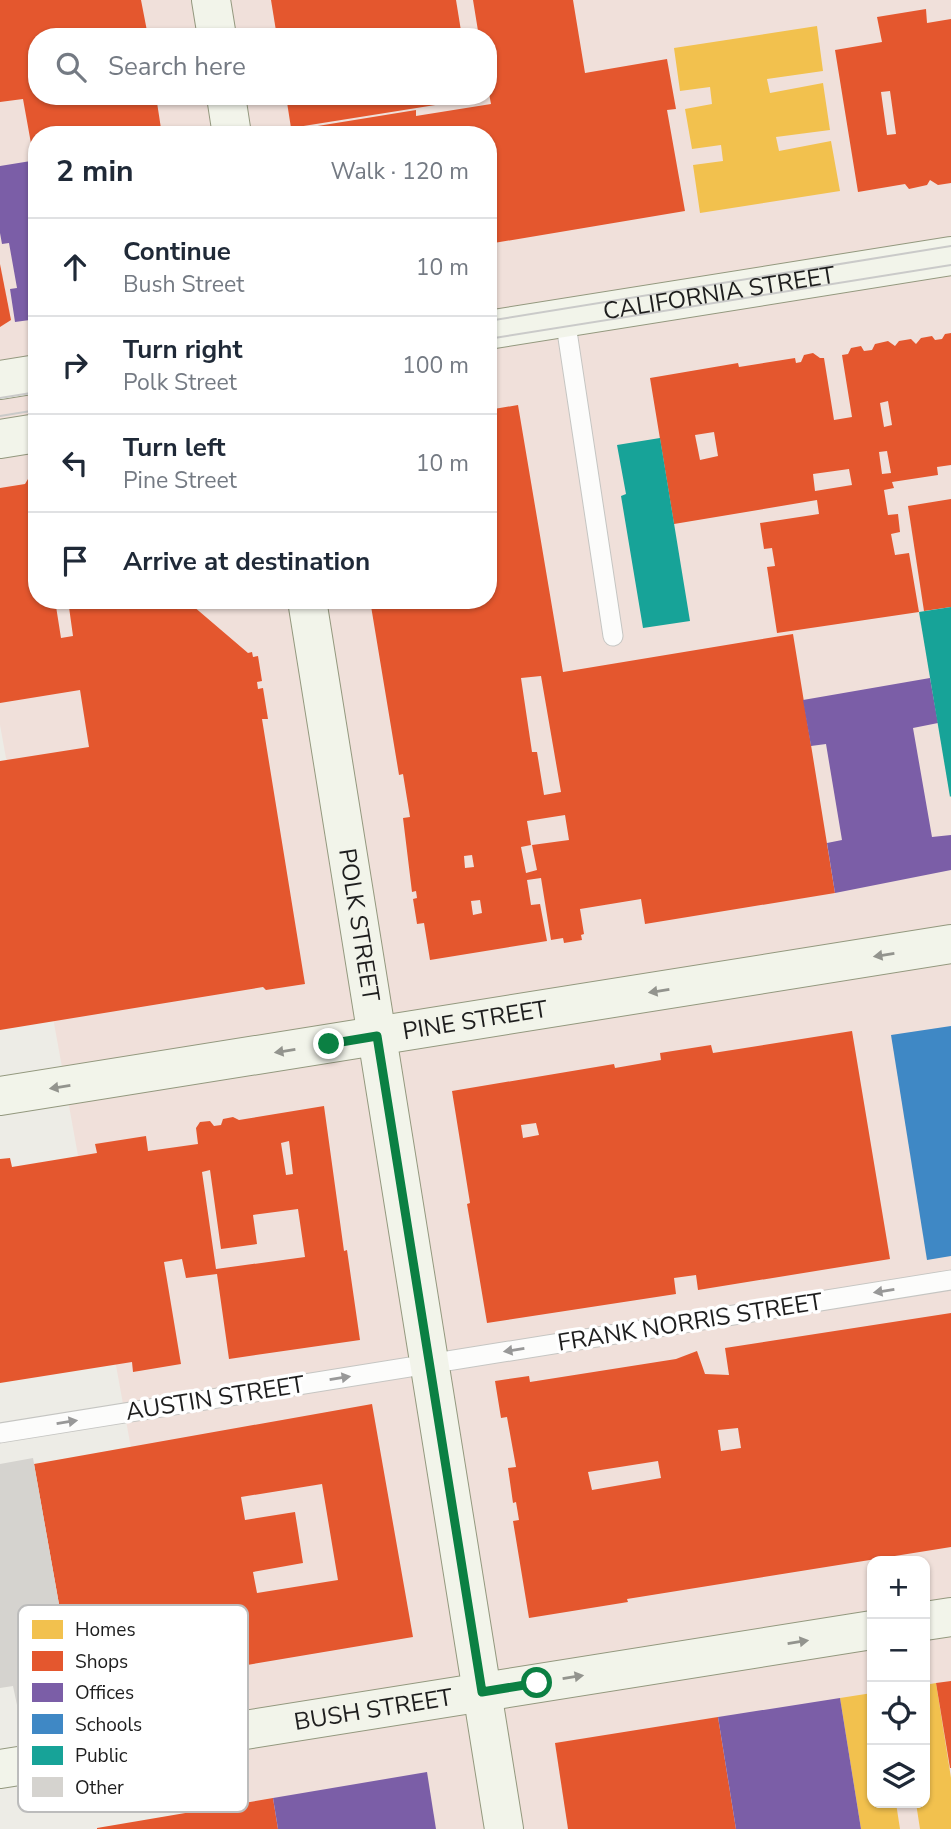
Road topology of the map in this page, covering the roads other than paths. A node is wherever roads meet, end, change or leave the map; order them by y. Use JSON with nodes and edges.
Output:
{"nodes":[{"id":1,"x":211,"y":0,"type":"edge"},
{"id":2,"x":216,"y":28,"type":"edge"},
{"id":3,"x":227,"y":105,"type":"edge"},
{"id":4,"x":231,"y":126,"type":"edge"},
{"id":5,"x":951,"y":256,"type":"edge"},
{"id":6,"x":565,"y":318,"type":"junction"},
{"id":7,"x":497,"y":329,"type":"edge"},
{"id":8,"x":28,"y":375,"type":"edge"},
{"id":9,"x":0,"y":380,"type":"edge"},
{"id":10,"x":28,"y":434,"type":"edge"},
{"id":11,"x":0,"y":439,"type":"edge"},
{"id":12,"x":308,"y":609,"type":"edge"},
{"id":13,"x":613,"y":636,"type":"dead end"},
{"id":14,"x":951,"y":944,"type":"edge"},
{"id":15,"x":377,"y":1036,"type":"junction"},
{"id":16,"x":0,"y":1096,"type":"edge"},
{"id":17,"x":951,"y":1280,"type":"edge"},
{"id":18,"x":429,"y":1364,"type":"junction"},
{"id":19,"x":0,"y":1433,"type":"edge"},
{"id":20,"x":951,"y":1617,"type":"edge"},
{"id":21,"x":930,"y":1620,"type":"edge"},
{"id":22,"x":867,"y":1631,"type":"edge"},
{"id":23,"x":482,"y":1692,"type":"junction"},
{"id":24,"x":248,"y":1729,"type":"edge"},
{"id":25,"x":18,"y":1766,"type":"edge"},
{"id":26,"x":0,"y":1769,"type":"edge"},
{"id":27,"x":504,"y":1829,"type":"edge"}],
"edges":[{"from":1,"to":2,"type":"street"},
{"from":3,"to":4,"type":"street"},
{"from":5,"to":6,"type":"street","name":"CALIFORNIA STREET"},
{"from":6,"to":7,"type":"street","name":"CALIFORNIA STREET"},
{"from":6,"to":13,"type":"lane"},
{"from":8,"to":9,"type":"street"},
{"from":10,"to":11,"type":"street"},
{"from":12,"to":15,"type":"street","name":"POLK STREET"},
{"from":14,"to":15,"type":"street","name":"PINE STREET","one_way":true},
{"from":15,"to":16,"type":"street","name":"PINE STREET","one_way":true},
{"from":15,"to":18,"type":"street","name":"POLK STREET"},
{"from":17,"to":18,"type":"lane","name":"FRANK NORRIS STREET","one_way":true},
{"from":19,"to":18,"type":"lane","name":"AUSTIN STREET","one_way":true},
{"from":18,"to":23,"type":"street","name":"POLK STREET"},
{"from":20,"to":21,"type":"street"},
{"from":23,"to":22,"type":"street","name":"BUSH STREET","one_way":true},
{"from":23,"to":24,"type":"street","name":"BUSH STREET"},
{"from":23,"to":27,"type":"street","name":"POLK STREET"},
{"from":25,"to":26,"type":"street","name":"BUSH STREET"}]}
